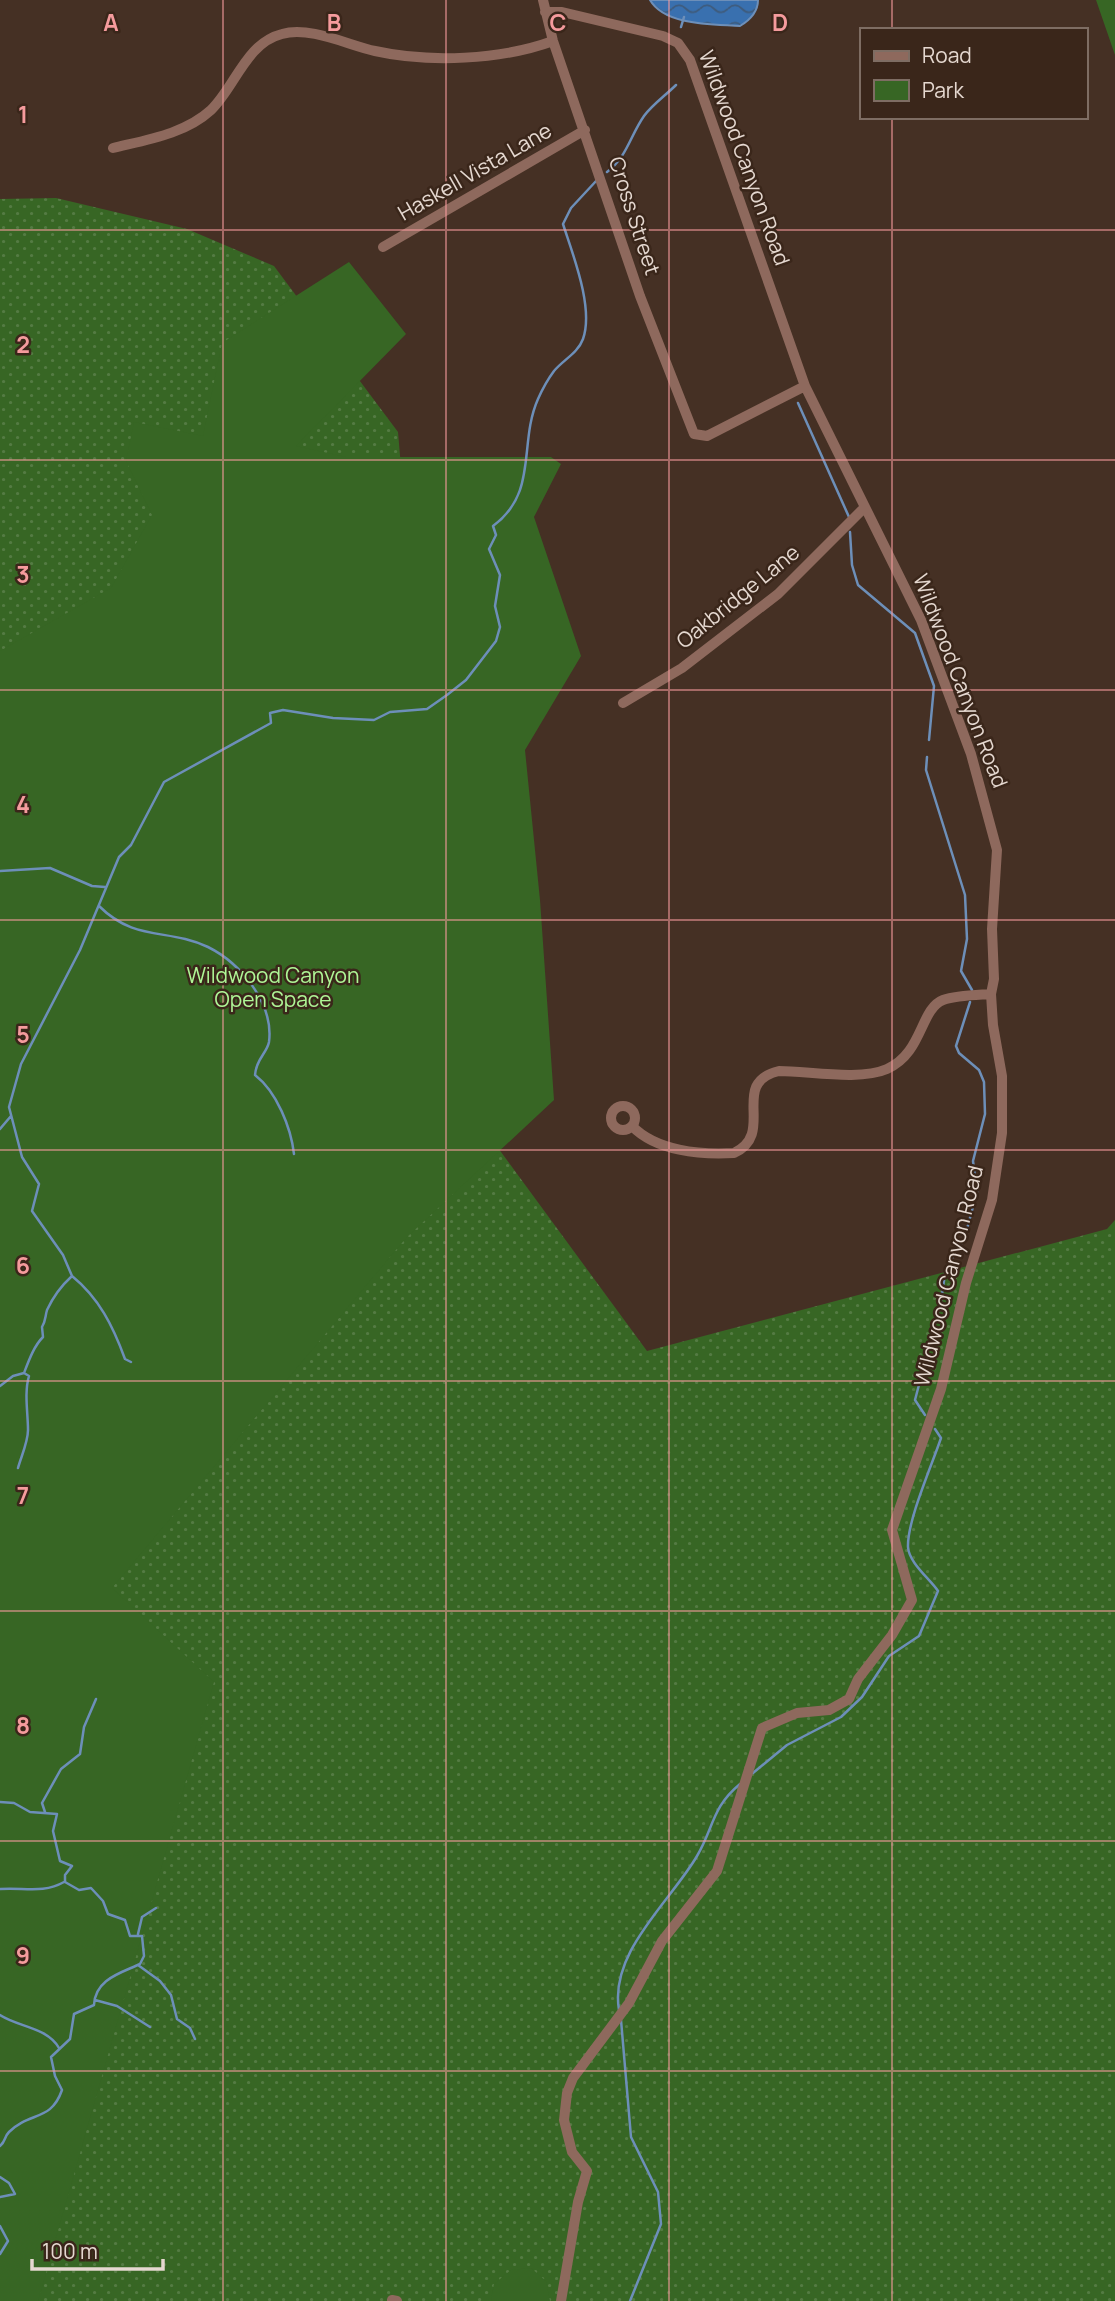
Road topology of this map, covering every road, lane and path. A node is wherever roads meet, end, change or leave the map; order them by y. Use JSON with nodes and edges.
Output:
{"nodes":[{"id":1,"x":544,"y":6,"type":"edge"},
{"id":2,"x":554,"y":41,"type":"junction"},
{"id":3,"x":585,"y":130,"type":"junction"},
{"id":4,"x":113,"y":148,"type":"dead end"},
{"id":5,"x":383,"y":247,"type":"dead end"},
{"id":6,"x":805,"y":386,"type":"junction"},
{"id":7,"x":864,"y":507,"type":"junction"},
{"id":8,"x":624,"y":703,"type":"dead end"},
{"id":9,"x":991,"y":994,"type":"junction"},
{"id":10,"x":632,"y":1126,"type":"dead end"},
{"id":11,"x":561,"y":2301,"type":"edge"}],
"edges":[{"from":1,"to":2,"type":"street","name":"Cross Street"},
{"from":1,"to":6,"type":"street","name":"Wildwood Canyon Road"},
{"from":2,"to":3,"type":"street","name":"Cross Street"},
{"from":2,"to":4,"type":"street"},
{"from":3,"to":5,"type":"street","name":"Haskell Vista Lane"},
{"from":3,"to":6,"type":"street","name":"Cross Street"},
{"from":6,"to":7,"type":"street","name":"Wildwood Canyon Road"},
{"from":7,"to":8,"type":"street","name":"Oakbridge Lane"},
{"from":7,"to":9,"type":"street","name":"Wildwood Canyon Road"},
{"from":9,"to":10,"type":"street"},
{"from":9,"to":11,"type":"street","name":"Wildwood Canyon Road"}]}
